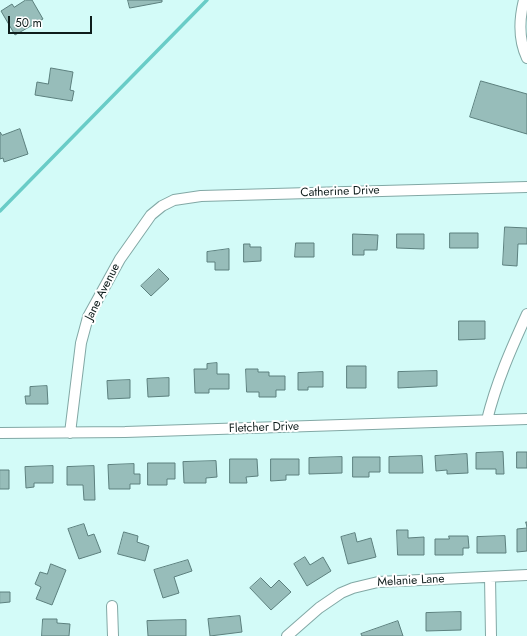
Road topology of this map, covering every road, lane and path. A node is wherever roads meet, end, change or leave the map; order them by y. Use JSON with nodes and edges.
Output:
{"nodes":[{"id":1,"x":524,"y":0,"type":"edge"},
{"id":2,"x":527,"y":58,"type":"edge"},
{"id":3,"x":527,"y":187,"type":"edge"},
{"id":4,"x":157,"y":210,"type":"joint"},
{"id":5,"x":527,"y":314,"type":"edge"},
{"id":6,"x":527,"y":419,"type":"edge"},
{"id":7,"x":487,"y":420,"type":"junction"},
{"id":8,"x":0,"y":433,"type":"edge"},
{"id":9,"x":70,"y":433,"type":"junction"},
{"id":10,"x":527,"y":575,"type":"edge"},
{"id":11,"x":490,"y":577,"type":"junction"},
{"id":12,"x":112,"y":606,"type":"dead end"},
{"id":13,"x":113,"y":636,"type":"edge"},
{"id":14,"x":287,"y":636,"type":"edge"},
{"id":15,"x":491,"y":636,"type":"edge"}],
"edges":[{"from":1,"to":2,"type":"street"},
{"from":3,"to":4,"type":"street","name":"Catherine Drive"},
{"from":4,"to":9,"type":"street","name":"Jane Avenue"},
{"from":5,"to":7,"type":"street"},
{"from":6,"to":7,"type":"street","name":"Fletcher Drive"},
{"from":7,"to":9,"type":"street","name":"Fletcher Drive"},
{"from":8,"to":9,"type":"street","name":"Fletcher Drive"},
{"from":10,"to":11,"type":"street","name":"Melanie Lane"},
{"from":11,"to":14,"type":"street","name":"Melanie Lane"},
{"from":11,"to":15,"type":"street"},
{"from":12,"to":13,"type":"street"}]}
